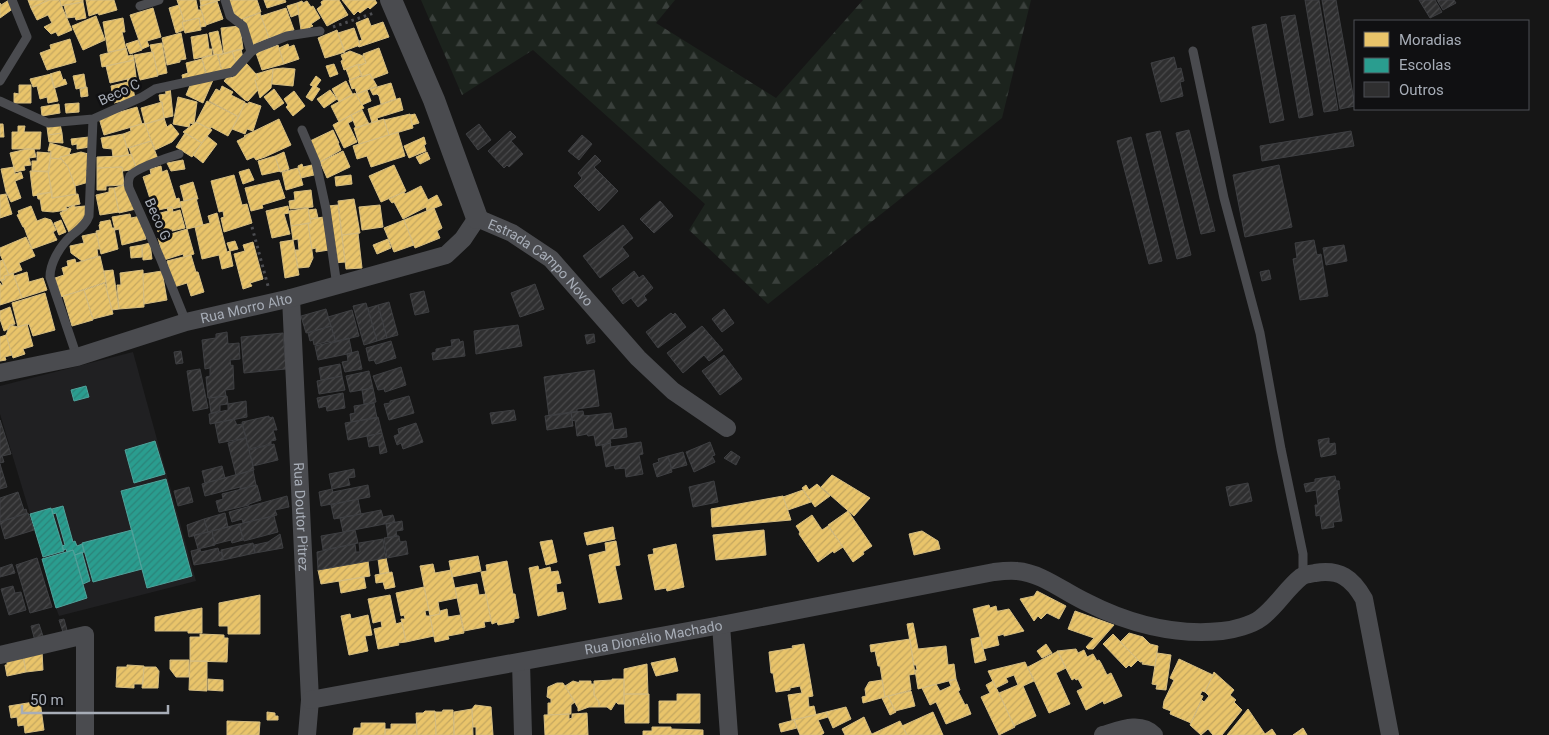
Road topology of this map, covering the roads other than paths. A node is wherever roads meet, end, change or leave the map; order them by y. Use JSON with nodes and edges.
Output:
{"nodes":[{"id":1,"x":12,"y":0,"type":"edge"},
{"id":2,"x":159,"y":0,"type":"edge"},
{"id":3,"x":225,"y":0,"type":"edge"},
{"id":4,"x":392,"y":3,"type":"edge"},
{"id":5,"x":140,"y":6,"type":"dead end"},
{"id":6,"x":320,"y":31,"type":"road end"},
{"id":7,"x":1193,"y":51,"type":"dead end"},
{"id":8,"x":251,"y":52,"type":"junction"},
{"id":9,"x":0,"y":81,"type":"edge"},
{"id":10,"x":0,"y":101,"type":"edge"},
{"id":11,"x":93,"y":119,"type":"junction"},
{"id":12,"x":302,"y":130,"type":"dead end"},
{"id":13,"x":179,"y":154,"type":"dead end"},
{"id":14,"x":477,"y":218,"type":"junction"},
{"id":15,"x":337,"y":286,"type":"junction"},
{"id":16,"x":291,"y":298,"type":"junction"},
{"id":17,"x":186,"y":322,"type":"junction"},
{"id":18,"x":77,"y":357,"type":"junction"},
{"id":19,"x":0,"y":372,"type":"edge"},
{"id":20,"x":727,"y":428,"type":"dead end"},
{"id":21,"x":1302,"y":576,"type":"junction"},
{"id":22,"x":721,"y":625,"type":"junction"},
{"id":23,"x":0,"y":656,"type":"edge"},
{"id":24,"x":521,"y":662,"type":"junction"},
{"id":25,"x":310,"y":700,"type":"junction"},
{"id":26,"x":85,"y":735,"type":"edge"},
{"id":27,"x":307,"y":735,"type":"edge"},
{"id":28,"x":522,"y":735,"type":"edge"},
{"id":29,"x":728,"y":735,"type":"edge"},
{"id":30,"x":1103,"y":735,"type":"edge"},
{"id":31,"x":1154,"y":735,"type":"edge"},
{"id":32,"x":1390,"y":735,"type":"edge"}],
"edges":[{"from":1,"to":9,"type":"lane"},
{"from":2,"to":5,"type":"lane"},
{"from":3,"to":8,"type":"lane"},
{"from":4,"to":14,"type":"street","name":"Estrada Campo Novo"},
{"from":6,"to":8,"type":"lane","name":"Beco C"},
{"from":7,"to":21,"type":"lane"},
{"from":8,"to":11,"type":"lane","name":"Beco C"},
{"from":10,"to":11,"type":"lane"},
{"from":11,"to":18,"type":"lane","name":"Beco C"},
{"from":12,"to":15,"type":"lane"},
{"from":13,"to":17,"type":"lane","name":"Beco G"},
{"from":14,"to":15,"type":"street","name":"Rua Morro Alto"},
{"from":14,"to":20,"type":"street","name":"Estrada Campo Novo"},
{"from":15,"to":16,"type":"street","name":"Rua Morro Alto"},
{"from":16,"to":17,"type":"street","name":"Rua Morro Alto"},
{"from":16,"to":25,"type":"street","name":"Rua Doutor Pitrez"},
{"from":17,"to":18,"type":"street","name":"Rua Morro Alto"},
{"from":18,"to":19,"type":"street","name":"Rua Morro Alto"},
{"from":21,"to":22,"type":"street","name":"Rua Dionélio Machado"},
{"from":21,"to":32,"type":"street"},
{"from":22,"to":24,"type":"street","name":"Rua Dionélio Machado"},
{"from":22,"to":29,"type":"street"},
{"from":23,"to":26,"type":"street"},
{"from":24,"to":25,"type":"street","name":"Rua Dionélio Machado"},
{"from":24,"to":28,"type":"street"},
{"from":25,"to":27,"type":"street","name":"Rua Doutor Pitrez"},
{"from":30,"to":31,"type":"street"}]}
